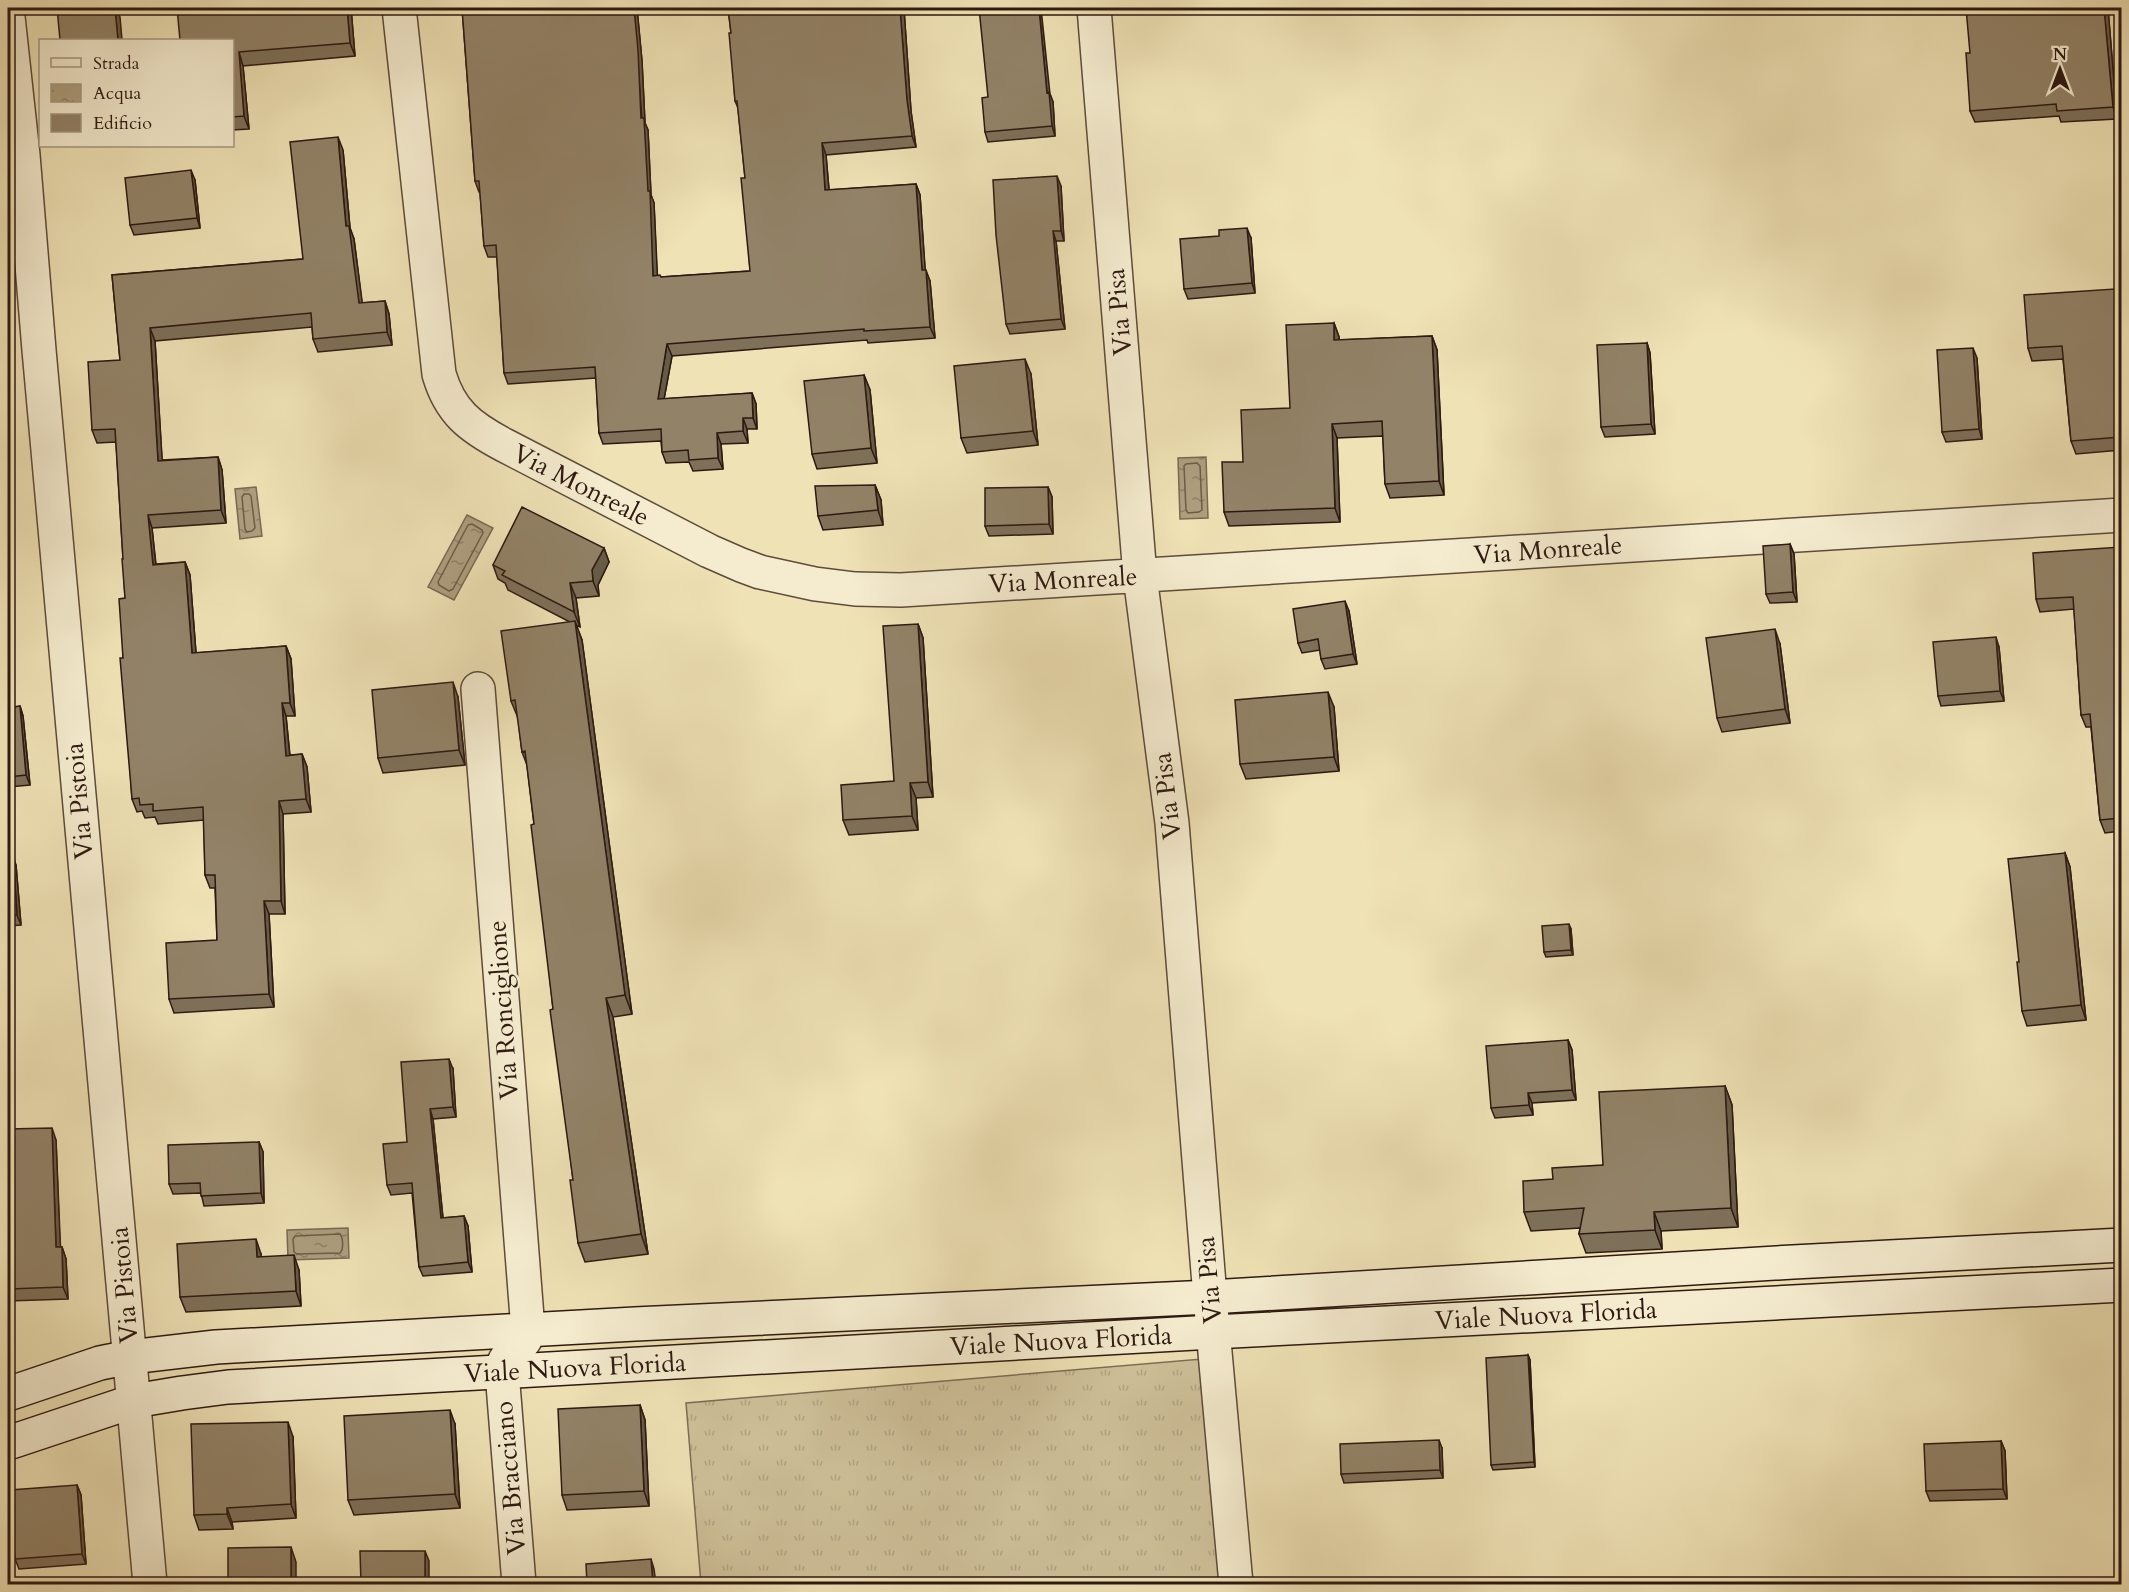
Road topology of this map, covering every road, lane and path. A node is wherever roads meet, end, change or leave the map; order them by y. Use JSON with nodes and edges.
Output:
{"nodes":[{"id":1,"x":399,"y":8,"type":"edge"},
{"id":2,"x":1094,"y":8,"type":"edge"},
{"id":3,"x":8,"y":17,"type":"edge"},
{"id":4,"x":2121,"y":515,"type":"edge"},
{"id":5,"x":1140,"y":576,"type":"junction"},
{"id":6,"x":478,"y":689,"type":"dead end"},
{"id":7,"x":2121,"y":1245,"type":"edge"},
{"id":8,"x":2121,"y":1285,"type":"edge"},
{"id":9,"x":1210,"y":1297,"type":"junction"},
{"id":10,"x":767,"y":1318,"type":"junction"},
{"id":11,"x":528,"y":1330,"type":"junction"},
{"id":12,"x":1213,"y":1332,"type":"junction"},
{"id":13,"x":130,"y":1357,"type":"junction"},
{"id":14,"x":771,"y":1357,"type":"junction"},
{"id":15,"x":502,"y":1372,"type":"junction"},
{"id":16,"x":8,"y":1394,"type":"edge"},
{"id":17,"x":134,"y":1401,"type":"junction"},
{"id":18,"x":8,"y":1443,"type":"edge"},
{"id":19,"x":150,"y":1584,"type":"edge"},
{"id":20,"x":519,"y":1584,"type":"edge"},
{"id":21,"x":1236,"y":1584,"type":"edge"}],
"edges":[{"from":1,"to":5,"type":"street","name":"Via Monreale"},
{"from":2,"to":5,"type":"street","name":"Via Pisa"},
{"from":3,"to":13,"type":"street","name":"Via Pistoia"},
{"from":4,"to":5,"type":"street","name":"Via Monreale"},
{"from":5,"to":9,"type":"street","name":"Via Pisa"},
{"from":6,"to":11,"type":"street","name":"Via Ronciglione"},
{"from":7,"to":9,"type":"street","name":"Viale Nuova Florida"},
{"from":8,"to":12,"type":"street","name":"Viale Nuova Florida"},
{"from":9,"to":10,"type":"street","name":"Viale Nuova Florida"},
{"from":9,"to":12,"type":"street","name":"Via Pisa"},
{"from":10,"to":11,"type":"street","name":"Viale Nuova Florida"},
{"from":10,"to":14,"type":"street"},
{"from":11,"to":13,"type":"street","name":"Viale Nuova Florida"},
{"from":11,"to":15,"type":"street"},
{"from":12,"to":14,"type":"street","name":"Viale Nuova Florida"},
{"from":12,"to":21,"type":"street","name":"Via Pisa"},
{"from":13,"to":16,"type":"street","name":"Viale Nuova Florida"},
{"from":13,"to":17,"type":"street","name":"Via Pistoia"},
{"from":14,"to":15,"type":"street","name":"Viale Nuova Florida"},
{"from":15,"to":17,"type":"street","name":"Viale Nuova Florida"},
{"from":15,"to":20,"type":"street","name":"Via Bracciano"},
{"from":17,"to":18,"type":"street","name":"Viale Nuova Florida"},
{"from":17,"to":19,"type":"street","name":"Via Pistoia"}]}
